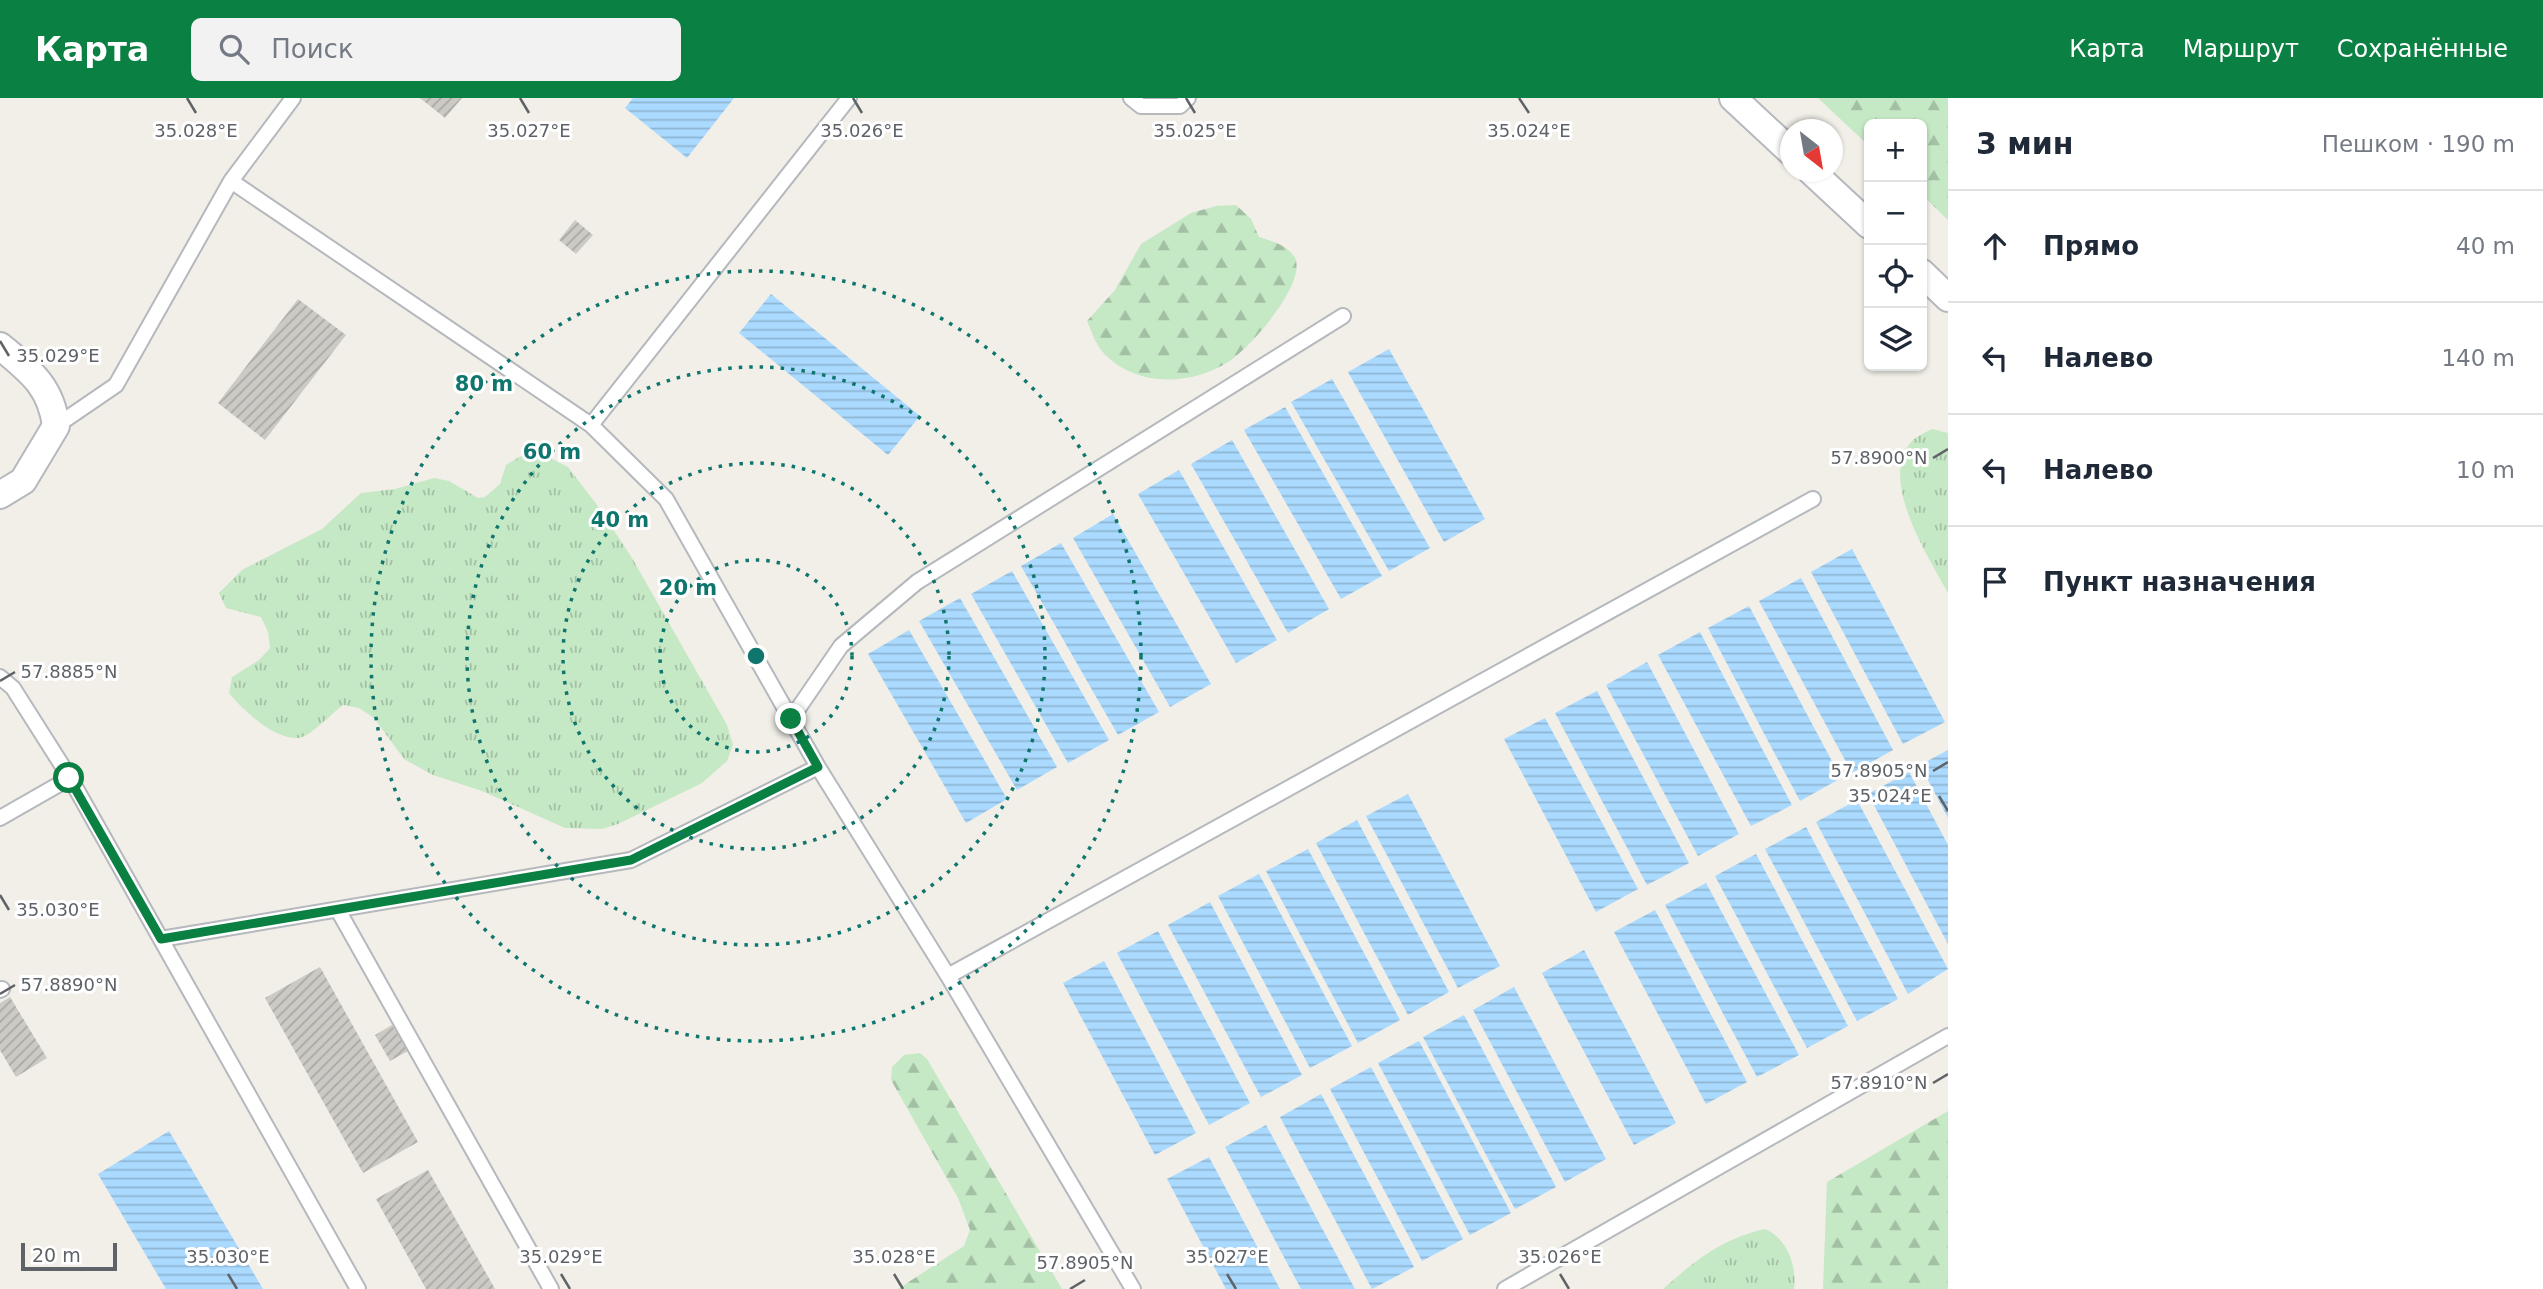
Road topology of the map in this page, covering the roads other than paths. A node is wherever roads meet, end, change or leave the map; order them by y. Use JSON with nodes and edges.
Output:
{"nodes":[{"id":1,"x":293,"y":98,"type":"edge"},
{"id":2,"x":849,"y":98,"type":"edge"},
{"id":3,"x":1131,"y":98,"type":"edge"},
{"id":4,"x":1188,"y":98,"type":"edge"},
{"id":5,"x":1733,"y":98,"type":"edge"},
{"id":6,"x":1780,"y":142,"type":"edge"},
{"id":7,"x":231,"y":181,"type":"junction"},
{"id":8,"x":1823,"y":182,"type":"edge"},
{"id":9,"x":1864,"y":220,"type":"edge"},
{"id":10,"x":1927,"y":279,"type":"edge"},
{"id":11,"x":1948,"y":298,"type":"edge"},
{"id":12,"x":1343,"y":316,"type":"dead end"},
{"id":13,"x":0,"y":346,"type":"edge"},
{"id":14,"x":591,"y":425,"type":"junction"},
{"id":15,"x":56,"y":426,"type":"junction"},
{"id":16,"x":0,"y":495,"type":"edge"},
{"id":17,"x":1813,"y":499,"type":"dead end"},
{"id":18,"x":0,"y":677,"type":"edge"},
{"id":19,"x":791,"y":719,"type":"junction"},
{"id":20,"x":818,"y":767,"type":"junction"},
{"id":21,"x":69,"y":778,"type":"junction"},
{"id":22,"x":0,"y":818,"type":"edge"},
{"id":23,"x":338,"y":910,"type":"junction"},
{"id":24,"x":161,"y":939,"type":"junction"},
{"id":25,"x":948,"y":976,"type":"junction"},
{"id":26,"x":1948,"y":1036,"type":"edge"},
{"id":27,"x":358,"y":1289,"type":"edge"},
{"id":28,"x":551,"y":1289,"type":"edge"},
{"id":29,"x":1133,"y":1289,"type":"edge"},
{"id":30,"x":1505,"y":1289,"type":"edge"}],
"edges":[{"from":1,"to":7,"type":"lane"},
{"from":2,"to":14,"type":"lane"},
{"from":3,"to":4,"type":"lane"},
{"from":5,"to":6,"type":"street"},
{"from":7,"to":14,"type":"lane"},
{"from":7,"to":15,"type":"lane"},
{"from":8,"to":9,"type":"street"},
{"from":10,"to":11,"type":"street"},
{"from":12,"to":19,"type":"lane"},
{"from":13,"to":15,"type":"street"},
{"from":14,"to":19,"type":"lane"},
{"from":15,"to":16,"type":"street"},
{"from":17,"to":25,"type":"lane"},
{"from":18,"to":21,"type":"lane"},
{"from":19,"to":20,"type":"lane"},
{"from":20,"to":23,"type":"lane"},
{"from":20,"to":25,"type":"lane"},
{"from":21,"to":22,"type":"lane"},
{"from":21,"to":24,"type":"lane"},
{"from":23,"to":24,"type":"lane"},
{"from":23,"to":28,"type":"lane"},
{"from":24,"to":27,"type":"lane"},
{"from":25,"to":29,"type":"lane"},
{"from":26,"to":30,"type":"lane"}]}
